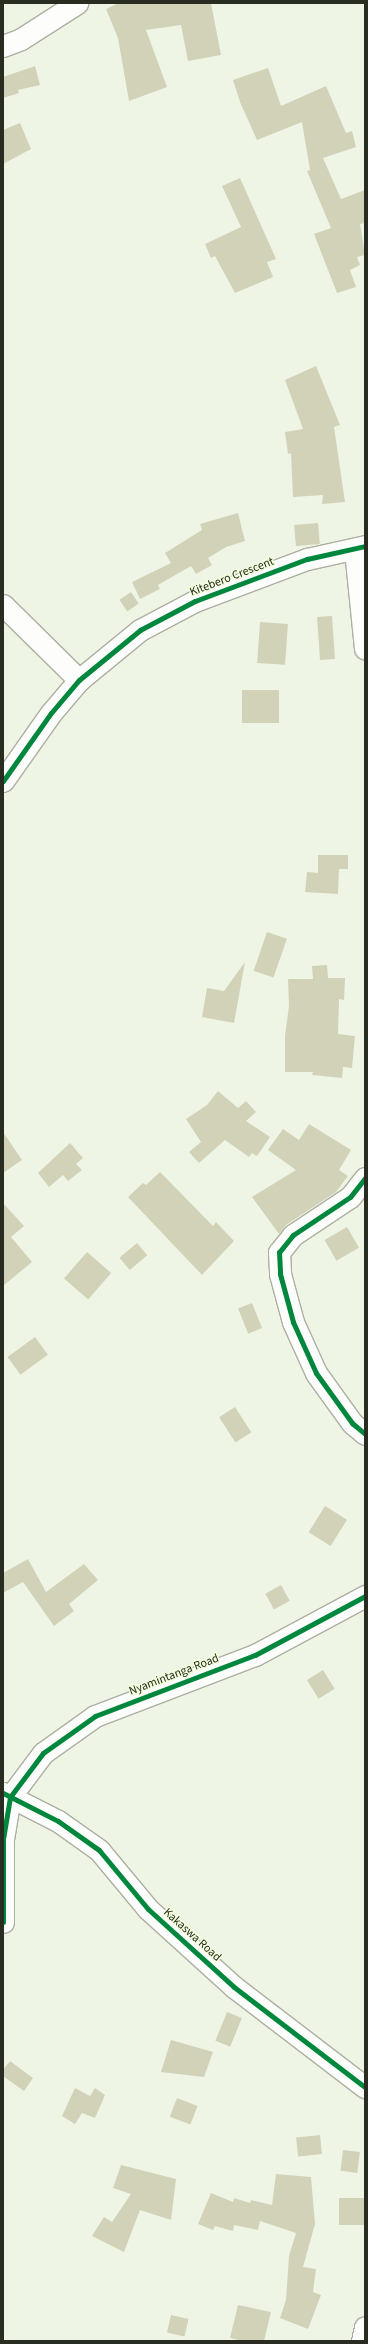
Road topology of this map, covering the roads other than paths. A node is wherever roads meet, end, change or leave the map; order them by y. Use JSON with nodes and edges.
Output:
{"nodes":[{"id":1,"x":77,"y":3,"type":"edge"},
{"id":2,"x":3,"y":46,"type":"edge"},
{"id":3,"x":360,"y":548,"type":"edge"},
{"id":4,"x":3,"y":605,"type":"edge"},
{"id":5,"x":365,"y":648,"type":"edge"},
{"id":6,"x":79,"y":680,"type":"junction"},
{"id":7,"x":3,"y":781,"type":"edge"},
{"id":8,"x":365,"y":1178,"type":"edge"},
{"id":9,"x":365,"y":1434,"type":"edge"},
{"id":10,"x":365,"y":1596,"type":"edge"},
{"id":11,"x":7,"y":1795,"type":"edge"},
{"id":12,"x":3,"y":1922,"type":"edge"},
{"id":13,"x":365,"y":2087,"type":"edge"},
{"id":14,"x":365,"y":2327,"type":"edge"},
{"id":15,"x":362,"y":2341,"type":"edge"}],
"edges":[{"from":1,"to":2,"type":"street"},
{"from":3,"to":5,"type":"street"},
{"from":3,"to":6,"type":"street","name":"Kitebero Crescent"},
{"from":4,"to":6,"type":"street"},
{"from":6,"to":7,"type":"street","name":"Kitebero Crescent"},
{"from":8,"to":9,"type":"street"},
{"from":10,"to":11,"type":"street","name":"Nyamintanga Road"},
{"from":11,"to":12,"type":"street"},
{"from":11,"to":13,"type":"street","name":"Kakaswa Road"},
{"from":14,"to":15,"type":"street"}]}
